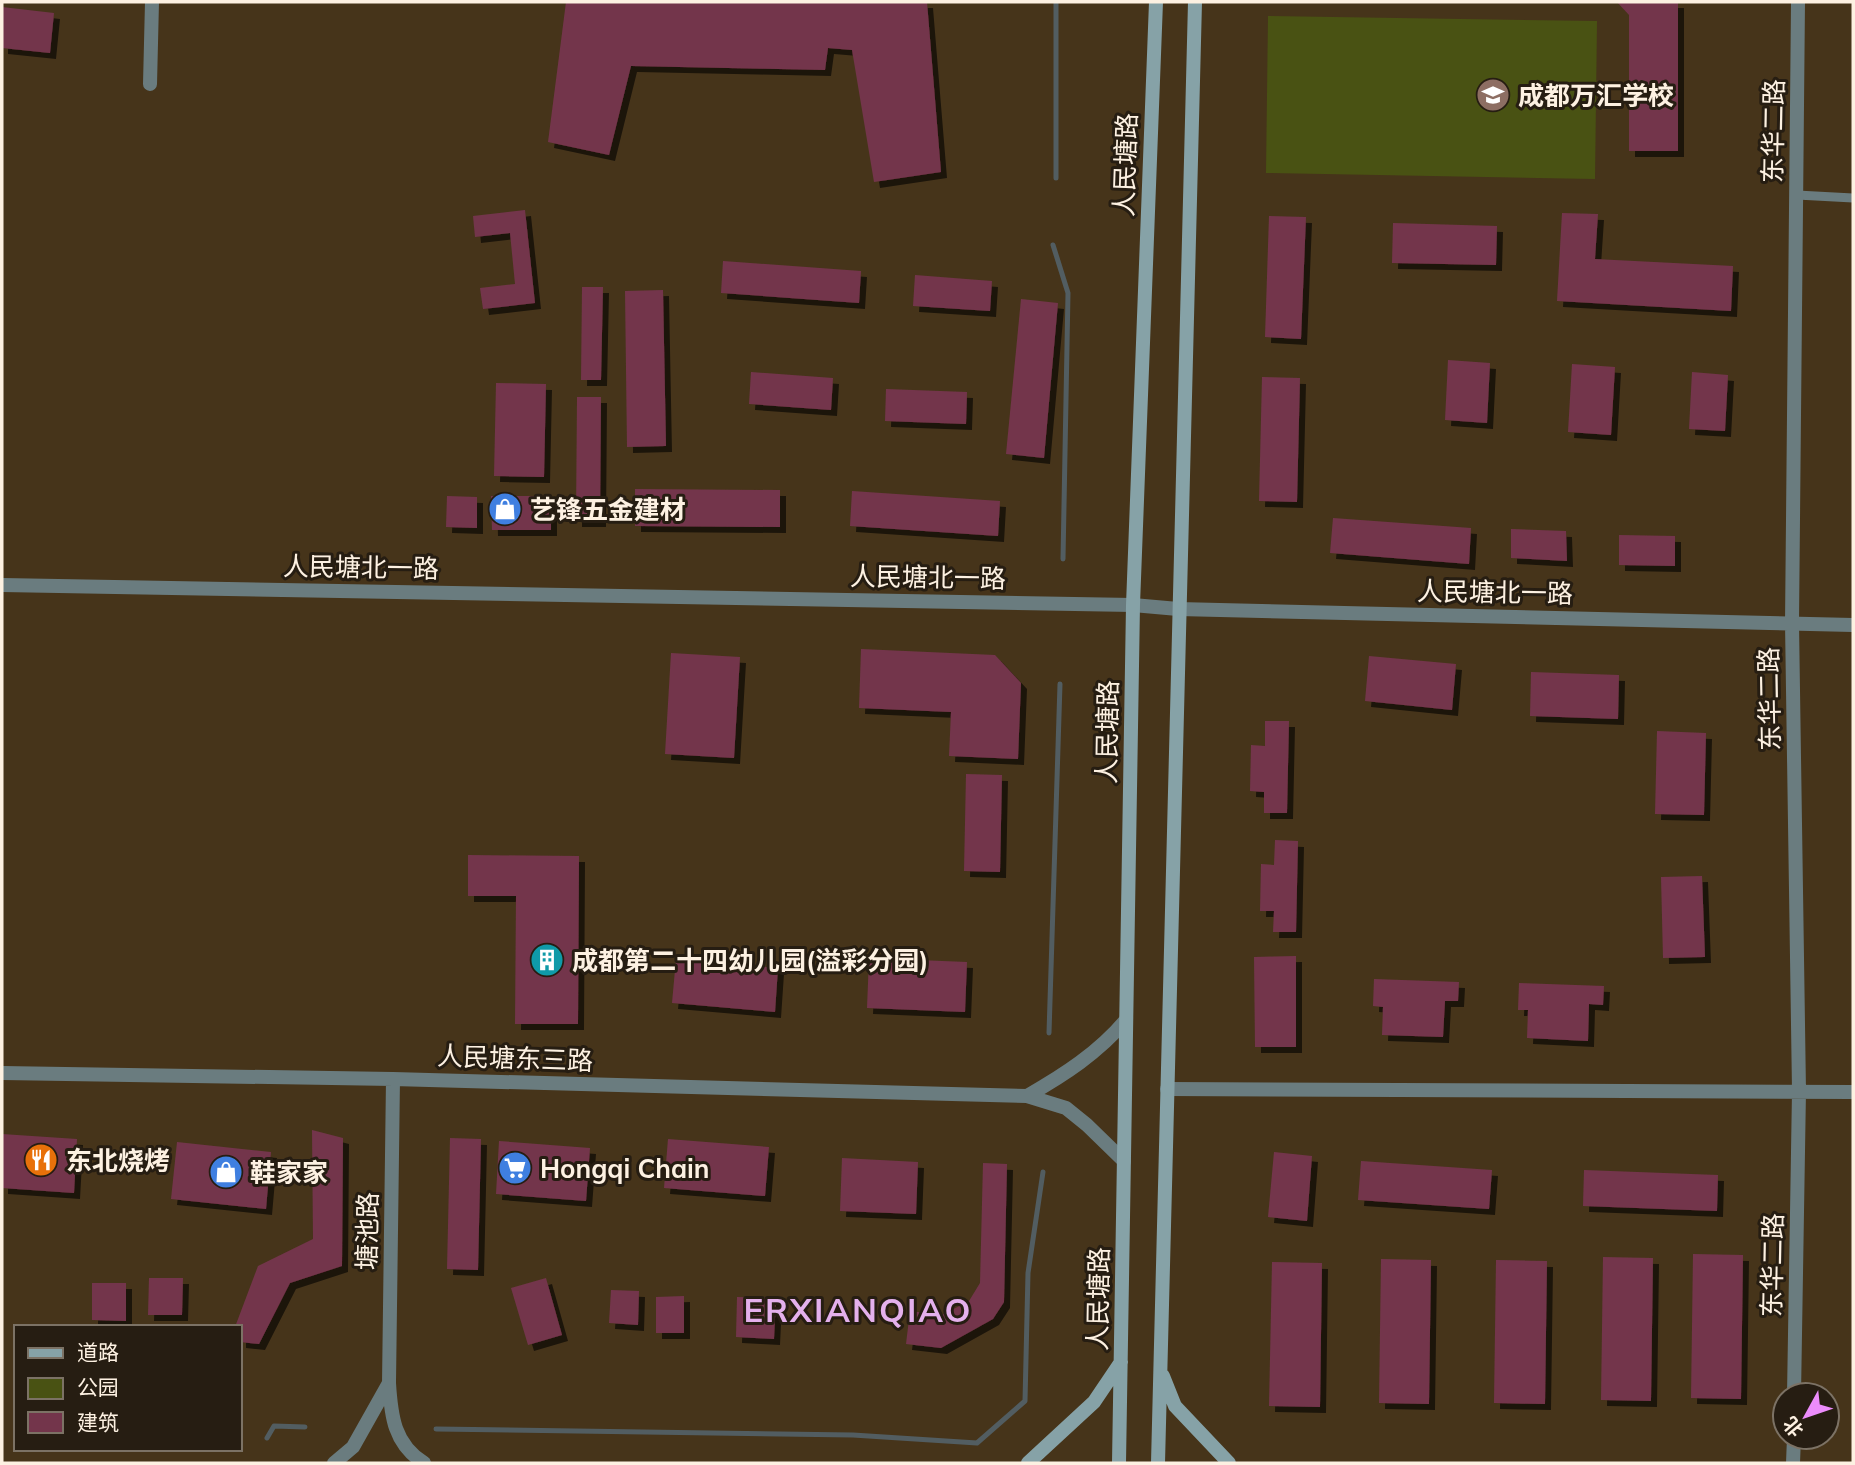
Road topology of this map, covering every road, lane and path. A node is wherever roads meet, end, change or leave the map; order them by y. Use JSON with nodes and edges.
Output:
{"nodes":[{"id":1,"x":152,"y":2,"type":"edge"},
{"id":2,"x":1156,"y":2,"type":"edge"},
{"id":3,"x":1195,"y":2,"type":"edge"},
{"id":4,"x":1798,"y":2,"type":"edge"},
{"id":5,"x":150,"y":84,"type":"dead end"},
{"id":6,"x":1797,"y":195,"type":"junction"},
{"id":7,"x":1853,"y":198,"type":"edge"},
{"id":8,"x":2,"y":585,"type":"edge"},
{"id":9,"x":1133,"y":605,"type":"junction"},
{"id":10,"x":1178,"y":609,"type":"junction"},
{"id":11,"x":1792,"y":623,"type":"junction"},
{"id":12,"x":1853,"y":625,"type":"edge"},
{"id":13,"x":1126,"y":1020,"type":"junction"},
{"id":14,"x":2,"y":1073,"type":"edge"},
{"id":15,"x":393,"y":1079,"type":"junction"},
{"id":16,"x":1167,"y":1089,"type":"junction"},
{"id":17,"x":1799,"y":1091,"type":"junction"},
{"id":18,"x":1853,"y":1092,"type":"edge"},
{"id":19,"x":1027,"y":1096,"type":"junction"},
{"id":20,"x":1124,"y":1161,"type":"junction"},
{"id":21,"x":1122,"y":1361,"type":"junction"},
{"id":22,"x":1161,"y":1369,"type":"junction"},
{"id":23,"x":1794,"y":1381,"type":"edge"},
{"id":24,"x":389,"y":1383,"type":"junction"},
{"id":25,"x":334,"y":1463,"type":"edge"},
{"id":26,"x":424,"y":1463,"type":"edge"},
{"id":27,"x":1028,"y":1463,"type":"edge"},
{"id":28,"x":1119,"y":1463,"type":"edge"},
{"id":29,"x":1158,"y":1463,"type":"edge"},
{"id":30,"x":1229,"y":1463,"type":"edge"}],
"edges":[{"from":1,"to":5,"type":"street"},
{"from":2,"to":9,"type":"main road","name":"人民塘路"},
{"from":3,"to":10,"type":"main road"},
{"from":4,"to":6,"type":"street","name":"东华二路"},
{"from":6,"to":7,"type":"lane"},
{"from":6,"to":11,"type":"street","name":"东华二路"},
{"from":8,"to":9,"type":"street","name":"人民塘北一路"},
{"from":9,"to":10,"type":"street","name":"人民塘北一路"},
{"from":9,"to":13,"type":"main road","name":"人民塘路"},
{"from":10,"to":11,"type":"street","name":"人民塘北一路"},
{"from":10,"to":16,"type":"main road"},
{"from":11,"to":12,"type":"street","name":"人民塘北一路"},
{"from":11,"to":17,"type":"street","name":"东华二路"},
{"from":13,"to":19,"type":"street"},
{"from":13,"to":20,"type":"main road","name":"人民塘路"},
{"from":14,"to":15,"type":"street","name":"人民塘东三路"},
{"from":15,"to":19,"type":"street","name":"人民塘东三路"},
{"from":15,"to":24,"type":"street","name":"塘池路"},
{"from":16,"to":17,"type":"street"},
{"from":16,"to":22,"type":"main road"},
{"from":17,"to":18,"type":"street"},
{"from":17,"to":23,"type":"street","name":"东华二路"},
{"from":19,"to":20,"type":"street","name":"人民塘东三路"},
{"from":20,"to":21,"type":"main road","name":"人民塘路"},
{"from":21,"to":27,"type":"main road"},
{"from":21,"to":28,"type":"main road","name":"人民塘路"},
{"from":22,"to":29,"type":"main road"},
{"from":22,"to":30,"type":"main road"},
{"from":24,"to":25,"type":"street"},
{"from":24,"to":26,"type":"street","name":"塘池路"}]}
